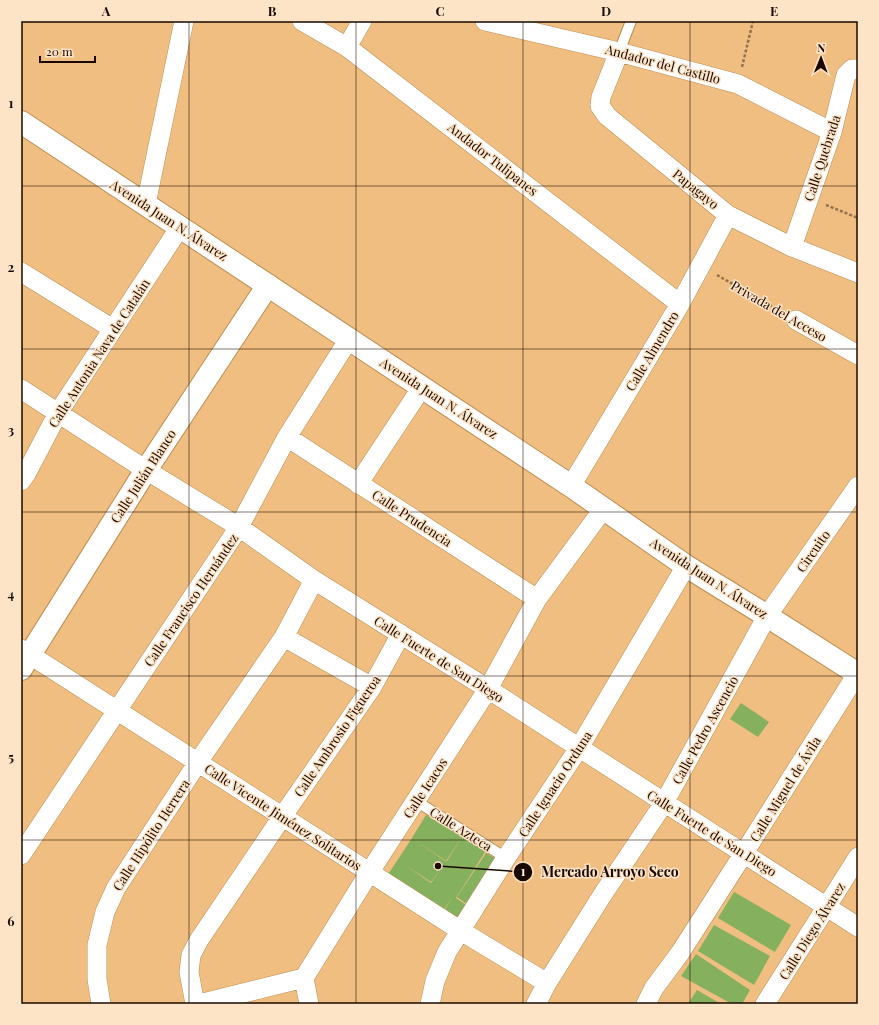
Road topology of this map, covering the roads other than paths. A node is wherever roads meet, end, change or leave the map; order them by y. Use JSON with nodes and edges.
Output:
{"nodes":[{"id":1,"x":184,"y":21,"type":"edge"},
{"id":2,"x":302,"y":21,"type":"edge"},
{"id":3,"x":362,"y":21,"type":"edge"},
{"id":4,"x":485,"y":21,"type":"edge"},
{"id":5,"x":631,"y":21,"type":"edge"},
{"id":6,"x":347,"y":47,"type":"junction"},
{"id":7,"x":619,"y":52,"type":"junction"},
{"id":8,"x":855,"y":69,"type":"edge"},
{"id":9,"x":21,"y":122,"type":"edge"},
{"id":10,"x":832,"y":132,"type":"junction"},
{"id":11,"x":146,"y":204,"type":"junction"},
{"id":12,"x":728,"y":215,"type":"junction"},
{"id":13,"x":180,"y":227,"type":"junction"},
{"id":14,"x":792,"y":248,"type":"junction"},
{"id":15,"x":21,"y":272,"type":"edge"},
{"id":16,"x":858,"y":273,"type":"edge"},
{"id":17,"x":268,"y":285,"type":"junction"},
{"id":18,"x":680,"y":304,"type":"junction"},
{"id":19,"x":796,"y":320,"type":"road end"},
{"id":20,"x":113,"y":329,"type":"junction"},
{"id":21,"x":349,"y":339,"type":"junction"},
{"id":22,"x":858,"y":355,"type":"edge"},
{"id":23,"x":422,"y":387,"type":"junction"},
{"id":24,"x":21,"y":389,"type":"edge"},
{"id":25,"x":58,"y":413,"type":"junction"},
{"id":26,"x":287,"y":437,"type":"junction"},
{"id":27,"x":146,"y":470,"type":"junction"},
{"id":28,"x":21,"y":481,"type":"edge"},
{"id":29,"x":358,"y":484,"type":"junction"},
{"id":30,"x":571,"y":486,"type":"junction"},
{"id":31,"x":856,"y":492,"type":"edge"},
{"id":32,"x":604,"y":508,"type":"junction"},
{"id":33,"x":240,"y":527,"type":"junction"},
{"id":34,"x":686,"y":566,"type":"junction"},
{"id":35,"x":314,"y":580,"type":"junction"},
{"id":36,"x":537,"y":599,"type":"junction"},
{"id":37,"x":767,"y":616,"type":"junction"},
{"id":38,"x":401,"y":634,"type":"junction"},
{"id":39,"x":284,"y":637,"type":"junction"},
{"id":40,"x":24,"y":658,"type":"edge"},
{"id":41,"x":858,"y":674,"type":"edge"},
{"id":42,"x":372,"y":687,"type":"junction"},
{"id":43,"x":488,"y":689,"type":"junction"},
{"id":44,"x":117,"y":710,"type":"junction"},
{"id":45,"x":579,"y":748,"type":"junction"},
{"id":46,"x":198,"y":762,"type":"junction"},
{"id":47,"x":416,"y":801,"type":"junction"},
{"id":48,"x":664,"y":804,"type":"junction"},
{"id":49,"x":282,"y":817,"type":"junction"},
{"id":50,"x":744,"y":853,"type":"junction"},
{"id":51,"x":21,"y":855,"type":"edge"},
{"id":52,"x":858,"y":857,"type":"edge"},
{"id":53,"x":506,"y":858,"type":"junction"},
{"id":54,"x":369,"y":873,"type":"junction"},
{"id":55,"x":827,"y":908,"type":"junction"},
{"id":56,"x":858,"y":927,"type":"edge"},
{"id":57,"x":461,"y":931,"type":"junction"},
{"id":58,"x":304,"y":978,"type":"junction"},
{"id":59,"x":547,"y":983,"type":"junction"},
{"id":60,"x":101,"y":1004,"type":"edge"},
{"id":61,"x":195,"y":1004,"type":"edge"},
{"id":62,"x":199,"y":1004,"type":"edge"},
{"id":63,"x":309,"y":1004,"type":"edge"},
{"id":64,"x":430,"y":1004,"type":"edge"},
{"id":65,"x":536,"y":1004,"type":"edge"},
{"id":66,"x":646,"y":1004,"type":"edge"},
{"id":67,"x":766,"y":1004,"type":"edge"}],
"edges":[{"from":1,"to":11,"type":"street"},
{"from":2,"to":6,"type":"street","name":"Andador Tulipanes"},
{"from":3,"to":6,"type":"street"},
{"from":4,"to":7,"type":"street","name":"Andador del Castillo"},
{"from":5,"to":7,"type":"lane"},
{"from":6,"to":18,"type":"street","name":"Andador Tulipanes"},
{"from":7,"to":10,"type":"street","name":"Andador del Castillo"},
{"from":7,"to":12,"type":"street","name":"Papagayo"},
{"from":8,"to":10,"type":"street","name":"Calle Quebrada"},
{"from":9,"to":11,"type":"main road","name":"Avenida Juan N. Álvarez"},
{"from":10,"to":14,"type":"street","name":"Calle Quebrada"},
{"from":11,"to":13,"type":"main road","name":"Avenida Juan N. Álvarez"},
{"from":12,"to":14,"type":"street","name":"Papagayo"},
{"from":12,"to":18,"type":"street","name":"Calle Almendro"},
{"from":13,"to":17,"type":"main road","name":"Avenida Juan N. Álvarez"},
{"from":13,"to":20,"type":"street","name":"Calle Antonia Nava de Catalán"},
{"from":14,"to":16,"type":"street","name":"Papagayo"},
{"from":15,"to":20,"type":"street"},
{"from":17,"to":21,"type":"main road","name":"Avenida Juan N. Álvarez"},
{"from":17,"to":27,"type":"main road","name":"Calle Julián Blanco"},
{"from":18,"to":30,"type":"street","name":"Calle Almendro"},
{"from":19,"to":22,"type":"street","name":"Privada del Acceso"},
{"from":20,"to":25,"type":"street","name":"Calle Antonia Nava de Catalán"},
{"from":21,"to":23,"type":"main road","name":"Avenida Juan N. Álvarez"},
{"from":21,"to":26,"type":"street","name":"Calle Francisco Hernández"},
{"from":23,"to":29,"type":"street"},
{"from":23,"to":30,"type":"main road","name":"Avenida Juan N. Álvarez"},
{"from":24,"to":25,"type":"street","name":"Calle Fuerte de San Diego"},
{"from":25,"to":27,"type":"street","name":"Calle Fuerte de San Diego"},
{"from":25,"to":28,"type":"street","name":"Calle Antonia Nava de Catalán"},
{"from":26,"to":29,"type":"street","name":"Calle Prudencia"},
{"from":26,"to":33,"type":"street","name":"Calle Francisco Hernández"},
{"from":27,"to":33,"type":"street","name":"Calle Fuerte de San Diego"},
{"from":27,"to":40,"type":"main road","name":"Calle Julián Blanco"},
{"from":29,"to":36,"type":"street","name":"Calle Prudencia"},
{"from":30,"to":32,"type":"main road","name":"Avenida Juan N. Álvarez"},
{"from":31,"to":37,"type":"street","name":"Circuito"},
{"from":32,"to":34,"type":"main road","name":"Avenida Juan N. Álvarez"},
{"from":32,"to":36,"type":"street","name":"Calle Icacos"},
{"from":33,"to":35,"type":"street","name":"Calle Fuerte de San Diego"},
{"from":33,"to":44,"type":"street","name":"Calle Francisco Hernández"},
{"from":34,"to":37,"type":"main road","name":"Avenida Juan N. Álvarez"},
{"from":34,"to":45,"type":"street","name":"Calle Ignacio Orduna"},
{"from":35,"to":38,"type":"street","name":"Calle Fuerte de San Diego"},
{"from":35,"to":39,"type":"street","name":"Calle Hipólito Herrera"},
{"from":36,"to":43,"type":"street","name":"Calle Icacos"},
{"from":37,"to":41,"type":"main road","name":"Avenida Juan N. Álvarez"},
{"from":37,"to":48,"type":"street","name":"Calle Pedro Ascencio"},
{"from":38,"to":42,"type":"street","name":"Calle Ambrosio Figueroa"},
{"from":38,"to":43,"type":"street","name":"Calle Fuerte de San Diego"},
{"from":39,"to":42,"type":"street"},
{"from":39,"to":46,"type":"street","name":"Calle Hipólito Herrera"},
{"from":40,"to":44,"type":"street","name":"Calle Vicente Jiménez Solitarios"},
{"from":41,"to":50,"type":"street","name":"Calle Miguel de Ávila"},
{"from":42,"to":49,"type":"street","name":"Calle Ambrosio Figueroa"},
{"from":43,"to":45,"type":"street","name":"Calle Fuerte de San Diego"},
{"from":43,"to":47,"type":"street","name":"Calle Icacos"},
{"from":44,"to":46,"type":"street","name":"Calle Vicente Jiménez Solitarios"},
{"from":44,"to":51,"type":"street","name":"Calle Francisco Hernández"},
{"from":45,"to":48,"type":"street","name":"Calle Fuerte de San Diego"},
{"from":45,"to":53,"type":"street","name":"Calle Ignacio Orduna"},
{"from":46,"to":49,"type":"street","name":"Calle Vicente Jiménez Solitarios"},
{"from":46,"to":60,"type":"street","name":"Calle Hipólito Herrera"},
{"from":47,"to":53,"type":"lane","name":"Calle Azteca"},
{"from":47,"to":54,"type":"street","name":"Calle Icacos"},
{"from":48,"to":50,"type":"street","name":"Calle Fuerte de San Diego"},
{"from":48,"to":59,"type":"street","name":"Calle Pedro Ascencio"},
{"from":49,"to":54,"type":"street","name":"Calle Vicente Jiménez Solitarios"},
{"from":49,"to":61,"type":"street","name":"Calle Ambrosio Figueroa"},
{"from":50,"to":55,"type":"street","name":"Calle Fuerte de San Diego"},
{"from":50,"to":66,"type":"street","name":"Calle Miguel de Ávila"},
{"from":52,"to":55,"type":"street","name":"Calle Diego Álvarez"},
{"from":53,"to":57,"type":"street","name":"Calle Ignacio Orduna"},
{"from":54,"to":57,"type":"street","name":"Calle Vicente Jiménez Solitarios"},
{"from":54,"to":58,"type":"street","name":"Calle Icacos"},
{"from":55,"to":56,"type":"street","name":"Calle Fuerte de San Diego"},
{"from":55,"to":67,"type":"street","name":"Calle Diego Álvarez"},
{"from":57,"to":59,"type":"street","name":"Calle Vicente Jiménez Solitarios"},
{"from":57,"to":64,"type":"street","name":"Calle Ignacio Orduna"},
{"from":58,"to":62,"type":"street"},
{"from":58,"to":63,"type":"street"},
{"from":59,"to":65,"type":"street","name":"Calle Pedro Ascencio"}]}
